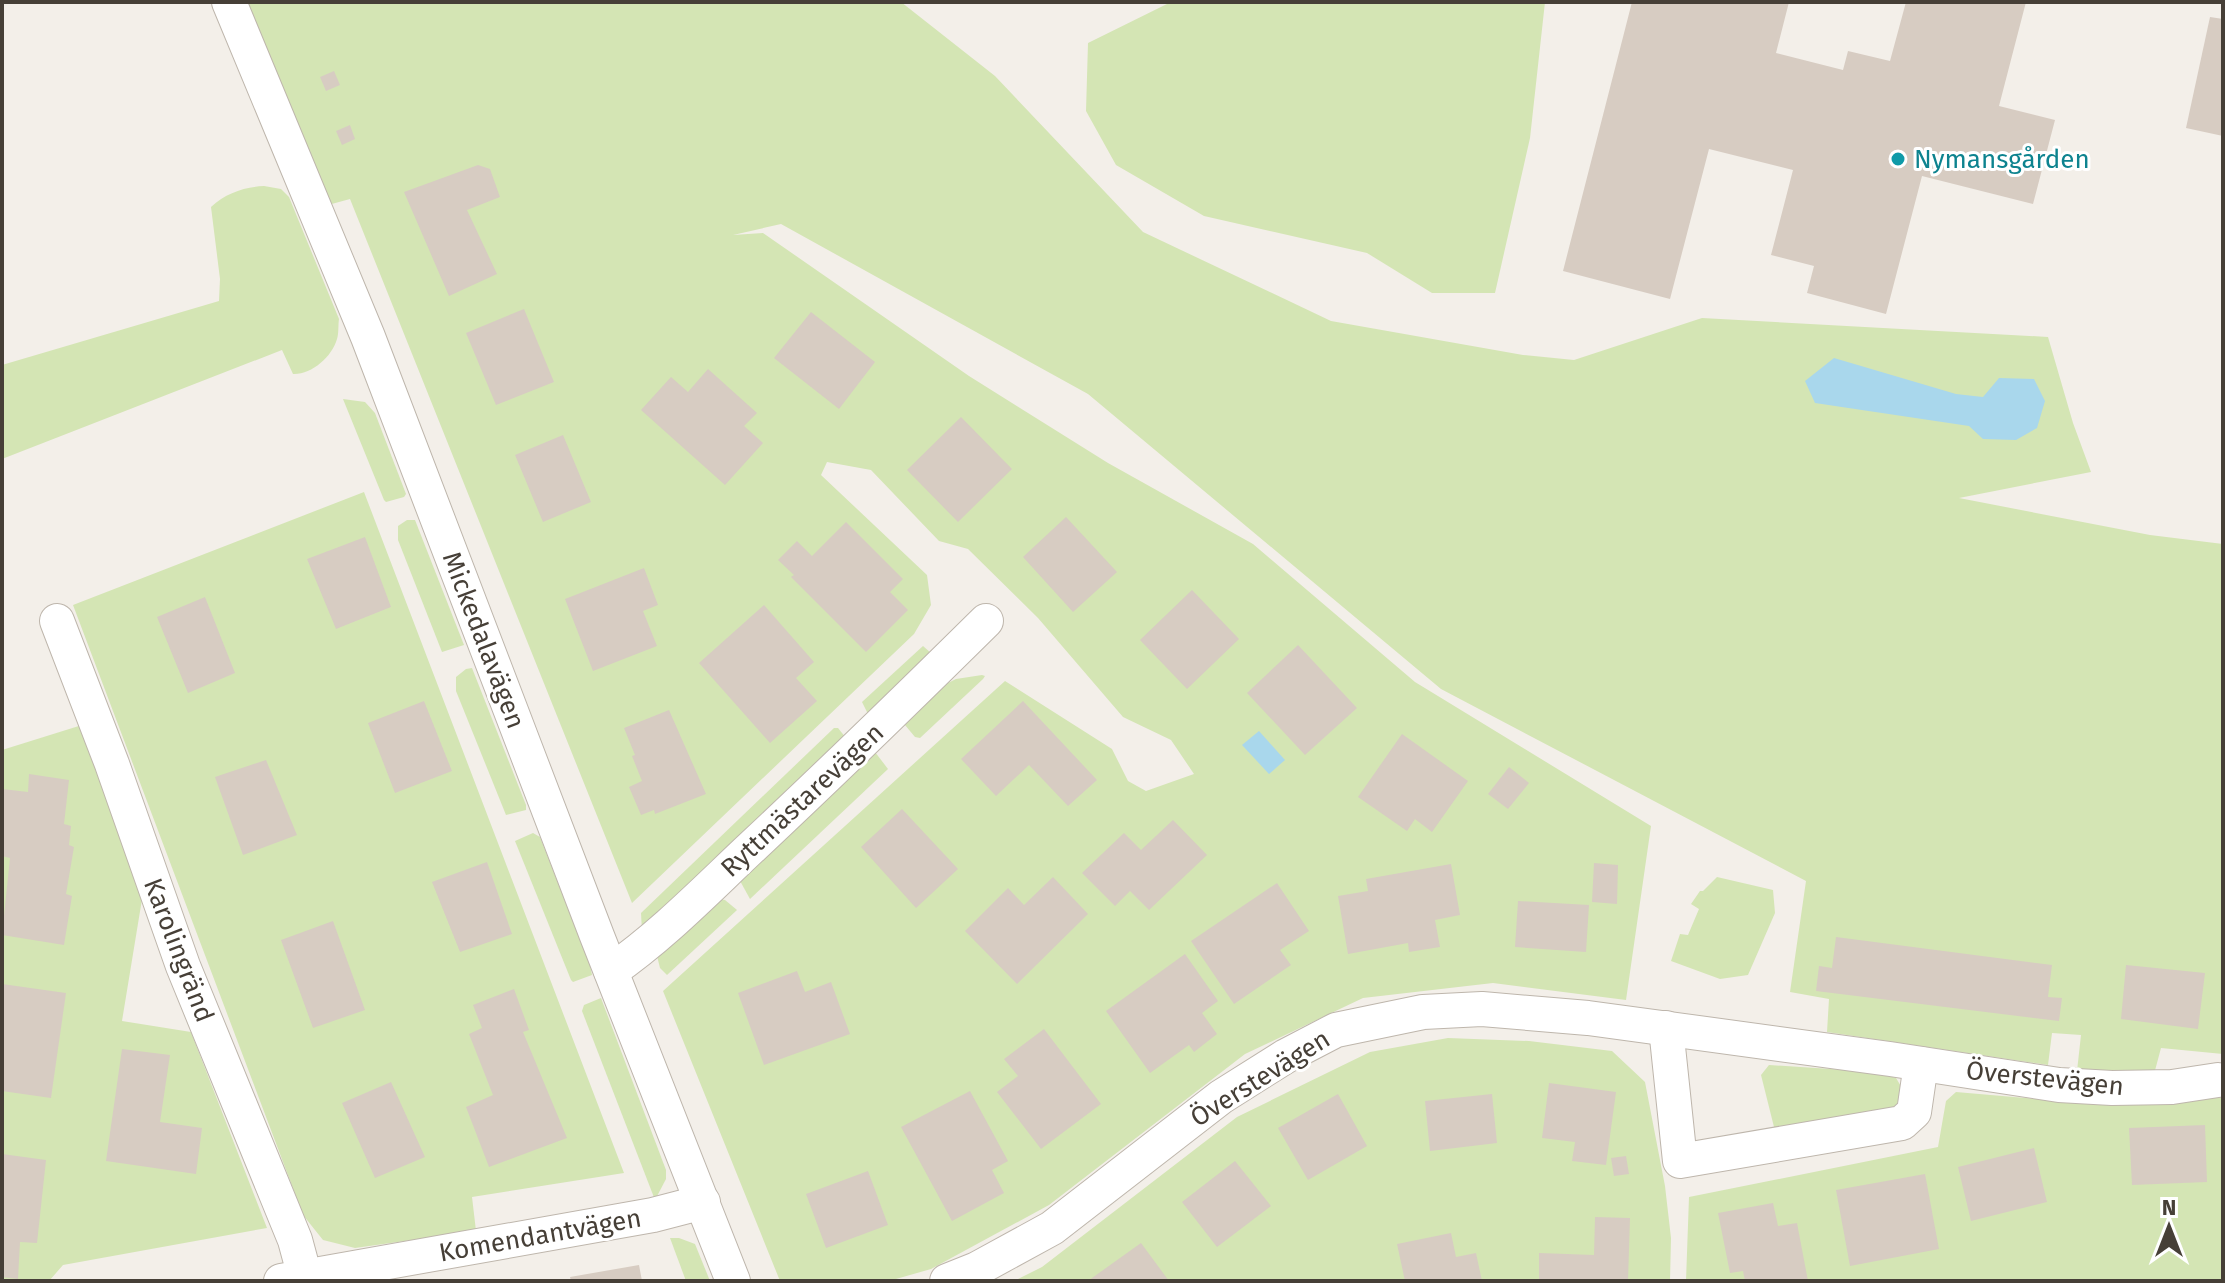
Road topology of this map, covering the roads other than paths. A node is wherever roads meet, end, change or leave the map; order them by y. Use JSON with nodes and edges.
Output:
{"nodes":[{"id":1,"x":229,"y":2,"type":"edge"},
{"id":2,"x":57,"y":621,"type":"dead end"},
{"id":3,"x":986,"y":621,"type":"dead end"},
{"id":4,"x":611,"y":971,"type":"junction"},
{"id":5,"x":1666,"y":1028,"type":"junction"},
{"id":6,"x":1921,"y":1064,"type":"junction"},
{"id":7,"x":2218,"y":1080,"type":"dead end"},
{"id":8,"x":703,"y":1202,"type":"junction"},
{"id":9,"x":293,"y":1279,"type":"edge"},
{"id":10,"x":733,"y":1281,"type":"edge"},
{"id":11,"x":947,"y":1281,"type":"edge"}],
"edges":[{"from":1,"to":4,"type":"street","name":"Mickedalavägen"},
{"from":2,"to":9,"type":"street","name":"Karolingränd"},
{"from":3,"to":4,"type":"street","name":"Ryttmästarevägen"},
{"from":4,"to":8,"type":"street","name":"Mickedalavägen"},
{"from":5,"to":6,"type":"street","name":"Överstevägen"},
{"from":5,"to":6,"type":"street"},
{"from":5,"to":11,"type":"street","name":"Överstevägen"},
{"from":6,"to":7,"type":"street","name":"Överstevägen"},
{"from":8,"to":9,"type":"street","name":"Komendantvägen"},
{"from":8,"to":10,"type":"street","name":"Mickedalavägen"}]}
